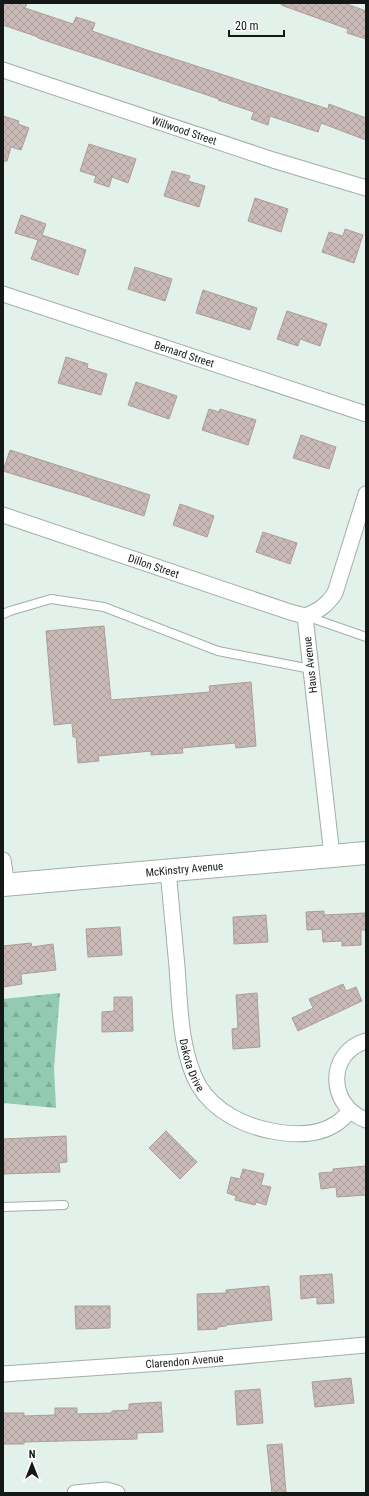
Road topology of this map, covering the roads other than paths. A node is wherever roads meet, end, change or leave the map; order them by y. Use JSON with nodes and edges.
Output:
{"nodes":[{"id":1,"x":3,"y":70,"type":"edge"},
{"id":2,"x":366,"y":188,"type":"edge"},
{"id":3,"x":3,"y":294,"type":"edge"},
{"id":4,"x":366,"y":414,"type":"edge"},
{"id":5,"x":366,"y":494,"type":"edge"},
{"id":6,"x":3,"y":516,"type":"edge"},
{"id":7,"x":3,"y":614,"type":"edge"},
{"id":8,"x":305,"y":616,"type":"junction"},
{"id":9,"x":366,"y":637,"type":"edge"},
{"id":10,"x":311,"y":669,"type":"junction"},
{"id":11,"x":366,"y":853,"type":"edge"},
{"id":12,"x":332,"y":856,"type":"junction"},
{"id":13,"x":3,"y":860,"type":"edge"},
{"id":14,"x":168,"y":870,"type":"junction"},
{"id":15,"x":5,"y":885,"type":"edge"},
{"id":16,"x":366,"y":1041,"type":"edge"},
{"id":17,"x":350,"y":1111,"type":"junction"},
{"id":18,"x":366,"y":1120,"type":"edge"},
{"id":19,"x":64,"y":1205,"type":"dead end"},
{"id":20,"x":3,"y":1207,"type":"edge"},
{"id":21,"x":366,"y":1345,"type":"edge"},
{"id":22,"x":3,"y":1374,"type":"edge"},
{"id":23,"x":75,"y":1493,"type":"edge"},
{"id":24,"x":117,"y":1493,"type":"edge"}],
"edges":[{"from":1,"to":2,"type":"street","name":"Willwood Street"},
{"from":3,"to":4,"type":"street","name":"Bernard Street"},
{"from":5,"to":8,"type":"street"},
{"from":6,"to":8,"type":"street","name":"Dillon Street"},
{"from":7,"to":10,"type":"lane"},
{"from":8,"to":9,"type":"lane"},
{"from":8,"to":10,"type":"street","name":"Haus Avenue"},
{"from":10,"to":12,"type":"street","name":"Haus Avenue"},
{"from":11,"to":12,"type":"street","name":"McKinstry Avenue"},
{"from":12,"to":14,"type":"street","name":"McKinstry Avenue"},
{"from":13,"to":15,"type":"street"},
{"from":14,"to":15,"type":"street","name":"McKinstry Avenue"},
{"from":14,"to":17,"type":"street","name":"Dakota Drive"},
{"from":16,"to":17,"type":"street"},
{"from":17,"to":18,"type":"street"},
{"from":19,"to":20,"type":"lane"},
{"from":21,"to":22,"type":"street","name":"Clarendon Avenue"},
{"from":23,"to":24,"type":"street"}]}
